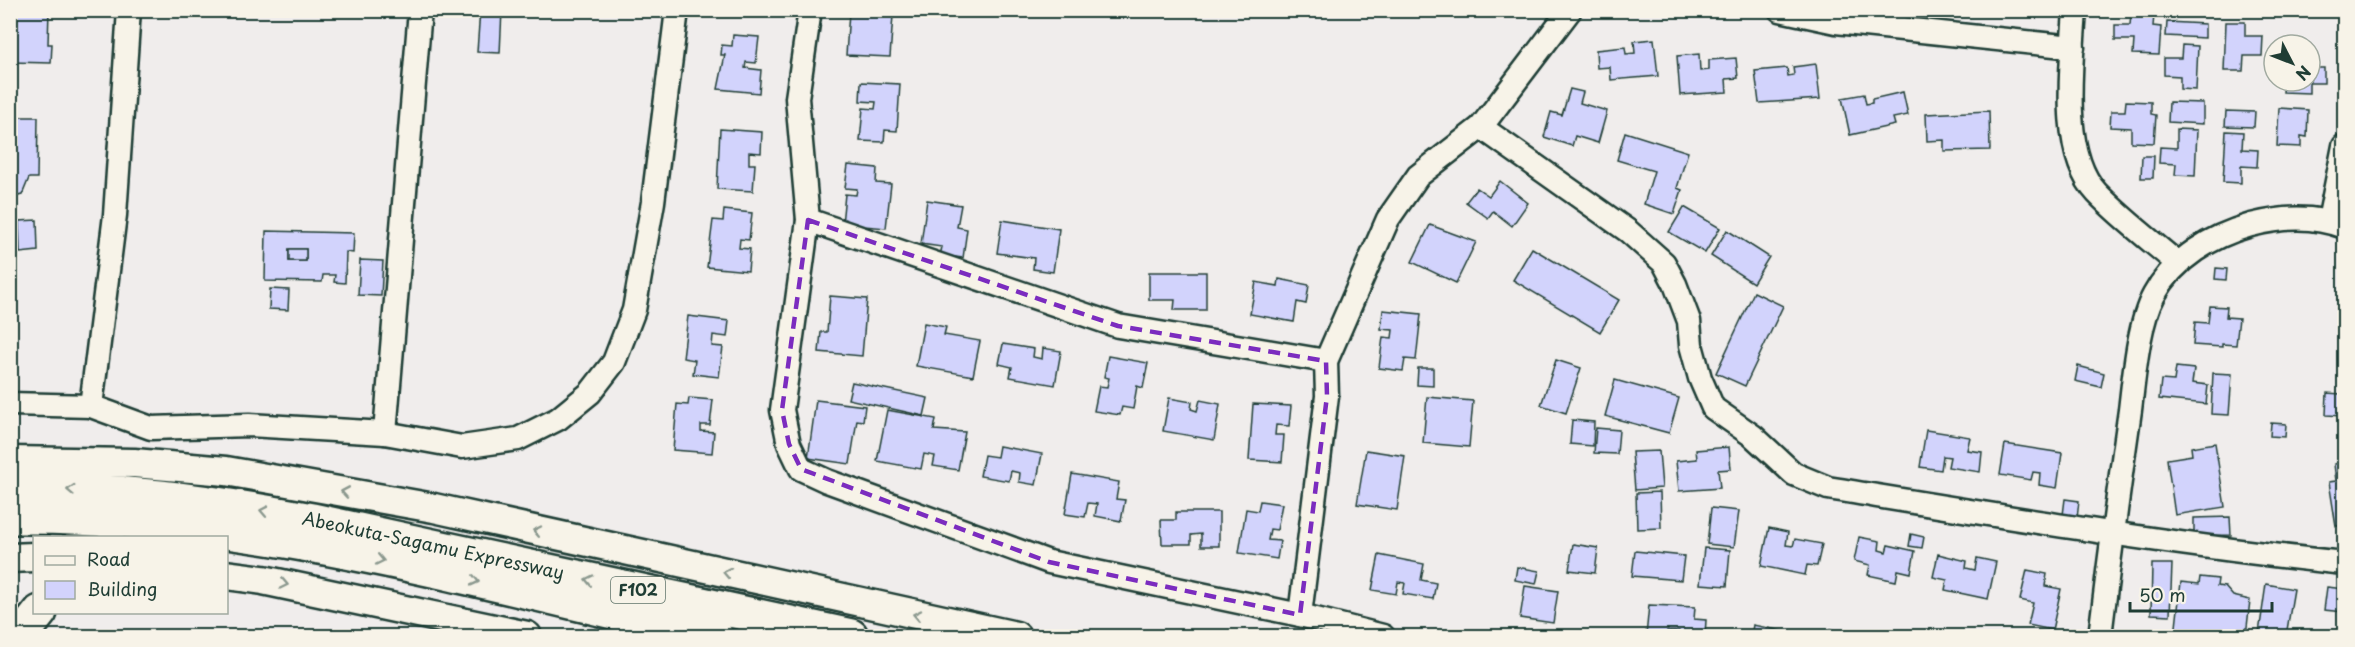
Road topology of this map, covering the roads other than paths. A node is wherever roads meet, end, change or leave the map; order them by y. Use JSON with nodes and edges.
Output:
{"nodes":[{"id":1,"x":129,"y":10,"type":"edge"},
{"id":2,"x":420,"y":10,"type":"edge"},
{"id":3,"x":677,"y":10,"type":"edge"},
{"id":4,"x":810,"y":10,"type":"edge"},
{"id":5,"x":1570,"y":10,"type":"edge"},
{"id":6,"x":1780,"y":10,"type":"edge"},
{"id":7,"x":2075,"y":10,"type":"edge"},
{"id":8,"x":2073,"y":47,"type":"junction"},
{"id":9,"x":1481,"y":127,"type":"junction"},
{"id":10,"x":2344,"y":146,"type":"edge"},
{"id":11,"x":808,"y":220,"type":"junction"},
{"id":12,"x":2337,"y":224,"type":"edge"},
{"id":13,"x":2176,"y":263,"type":"junction"},
{"id":14,"x":1326,"y":361,"type":"junction"},
{"id":15,"x":10,"y":404,"type":"edge"},
{"id":16,"x":91,"y":406,"type":"junction"},
{"id":17,"x":385,"y":433,"type":"junction"},
{"id":18,"x":10,"y":461,"type":"edge"},
{"id":19,"x":10,"y":490,"type":"edge"},
{"id":20,"x":10,"y":517,"type":"edge"},
{"id":21,"x":2112,"y":535,"type":"junction"},
{"id":22,"x":421,"y":556,"type":"junction"},
{"id":23,"x":33,"y":557,"type":"edge"},
{"id":24,"x":10,"y":558,"type":"edge"},
{"id":25,"x":2344,"y":564,"type":"edge"},
{"id":26,"x":228,"y":575,"type":"edge"},
{"id":27,"x":38,"y":614,"type":"edge"},
{"id":28,"x":1300,"y":615,"type":"junction"},
{"id":29,"x":21,"y":636,"type":"edge"},
{"id":30,"x":527,"y":636,"type":"edge"},
{"id":31,"x":716,"y":636,"type":"edge"},
{"id":32,"x":851,"y":636,"type":"edge"},
{"id":33,"x":1016,"y":636,"type":"edge"},
{"id":34,"x":1383,"y":636,"type":"edge"},
{"id":35,"x":2100,"y":636,"type":"edge"}],
"edges":[{"from":1,"to":16,"type":"street"},
{"from":2,"to":17,"type":"street"},
{"from":3,"to":17,"type":"street"},
{"from":4,"to":11,"type":"street"},
{"from":5,"to":9,"type":"street"},
{"from":6,"to":8,"type":"street"},
{"from":7,"to":8,"type":"street"},
{"from":8,"to":13,"type":"street"},
{"from":9,"to":14,"type":"street"},
{"from":9,"to":21,"type":"street"},
{"from":10,"to":12,"type":"street"},
{"from":11,"to":14,"type":"street"},
{"from":11,"to":28,"type":"street"},
{"from":12,"to":13,"type":"street"},
{"from":13,"to":21,"type":"street"},
{"from":14,"to":28,"type":"street"},
{"from":15,"to":16,"type":"street"},
{"from":16,"to":17,"type":"street"},
{"from":33,"to":18,"type":"main road","one_way":true},
{"from":22,"to":19,"type":"highway","name":"Abeokuta-Sagamu Expressway","number":"F102","one_way":true},
{"from":20,"to":22,"type":"highway","name":"Abeokuta-Sagamu Expressway","number":"F102","one_way":true},
{"from":21,"to":25,"type":"street"},
{"from":21,"to":35,"type":"street"},
{"from":22,"to":31,"type":"highway","name":"Abeokuta-Sagamu Expressway","number":"F102","one_way":true},
{"from":32,"to":22,"type":"highway","name":"Abeokuta-Sagamu Expressway","number":"F102","one_way":true},
{"from":23,"to":24,"type":"main road"},
{"from":26,"to":30,"type":"main road","one_way":true},
{"from":27,"to":29,"type":"highway"},
{"from":28,"to":34,"type":"street"}]}
